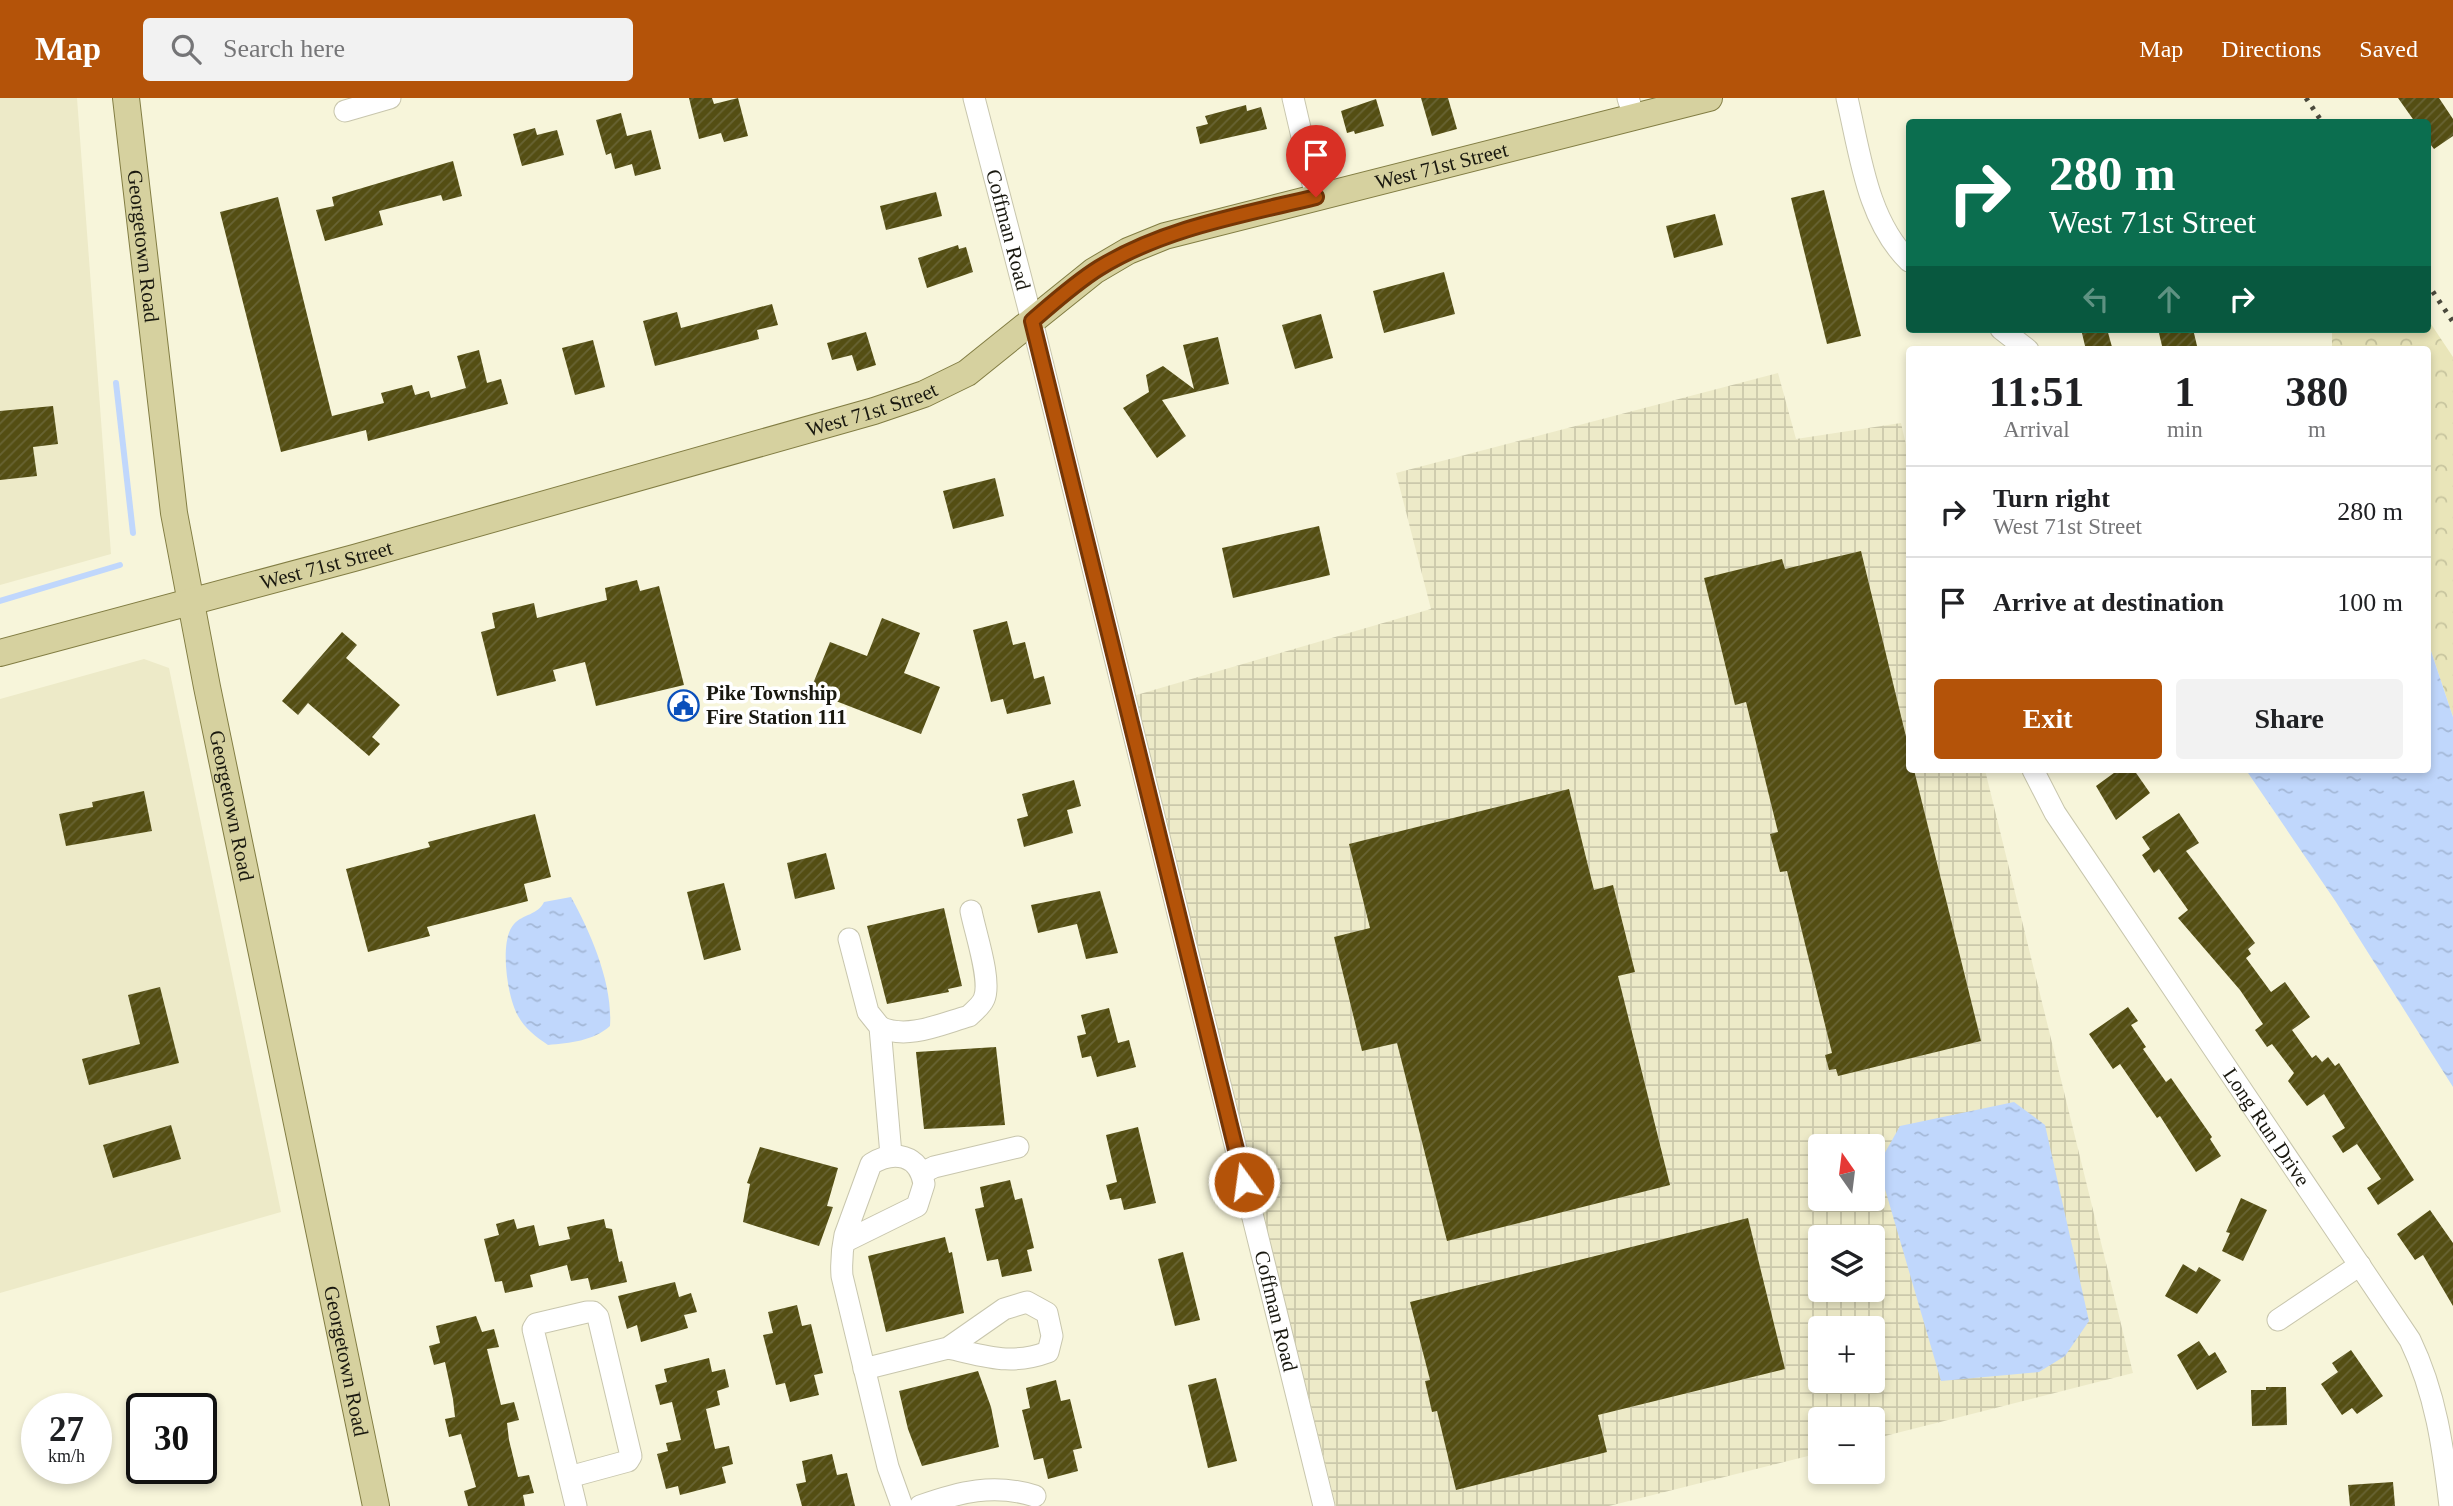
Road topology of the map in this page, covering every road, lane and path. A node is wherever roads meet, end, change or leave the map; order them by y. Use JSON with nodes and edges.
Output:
{"nodes":[{"id":1,"x":126,"y":98,"type":"edge"},
{"id":2,"x":390,"y":98,"type":"edge"},
{"id":3,"x":974,"y":98,"type":"edge"},
{"id":4,"x":1293,"y":98,"type":"edge"},
{"id":5,"x":1709,"y":98,"type":"edge"},
{"id":6,"x":1847,"y":98,"type":"edge"},
{"id":7,"x":1631,"y":108,"type":"edge"},
{"id":8,"x":345,"y":111,"type":"dead end"},
{"id":9,"x":1316,"y":197,"type":"junction"},
{"id":10,"x":1906,"y":257,"type":"edge"},
{"id":11,"x":1032,"y":321,"type":"junction"},
{"id":12,"x":2006,"y":333,"type":"edge"},
{"id":13,"x":2023,"y":346,"type":"edge"},
{"id":14,"x":191,"y":601,"type":"junction"},
{"id":15,"x":0,"y":653,"type":"edge"},
{"id":16,"x":2035,"y":773,"type":"edge"},
{"id":17,"x":971,"y":911,"type":"dead end"},
{"id":18,"x":849,"y":939,"type":"dead end"},
{"id":19,"x":880,"y":1027,"type":"junction"},
{"id":20,"x":1018,"y":1147,"type":"dead end"},
{"id":21,"x":891,"y":1155,"type":"junction"},
{"id":22,"x":922,"y":1173,"type":"junction"},
{"id":23,"x":844,"y":1242,"type":"junction"},
{"id":24,"x":2360,"y":1265,"type":"junction"},
{"id":25,"x":2278,"y":1320,"type":"dead end"},
{"id":26,"x":948,"y":1348,"type":"dead end"},
{"id":27,"x":864,"y":1369,"type":"junction"},
{"id":28,"x":569,"y":1477,"type":"junction"},
{"id":29,"x":1035,"y":1496,"type":"dead end"},
{"id":30,"x":376,"y":1506,"type":"edge"},
{"id":31,"x":576,"y":1506,"type":"edge"},
{"id":32,"x":902,"y":1506,"type":"edge"},
{"id":33,"x":920,"y":1506,"type":"edge"},
{"id":34,"x":1324,"y":1506,"type":"edge"},
{"id":35,"x":2449,"y":1506,"type":"edge"}],
"edges":[{"from":1,"to":14,"type":"main road","name":"Georgetown Road"},
{"from":2,"to":8,"type":"street"},
{"from":3,"to":11,"type":"street","name":"Coffman Road"},
{"from":4,"to":9,"type":"street"},
{"from":5,"to":7,"type":"main road","name":"West 71st Street"},
{"from":6,"to":10,"type":"street"},
{"from":7,"to":9,"type":"main road","name":"West 71st Street"},
{"from":9,"to":11,"type":"main road","name":"West 71st Street"},
{"from":11,"to":14,"type":"main road","name":"West 71st Street"},
{"from":11,"to":34,"type":"street","name":"Coffman Road"},
{"from":12,"to":13,"type":"street"},
{"from":14,"to":15,"type":"main road","name":"West 71st Street"},
{"from":14,"to":30,"type":"main road","name":"Georgetown Road"},
{"from":16,"to":24,"type":"street","name":"Long Run Drive"},
{"from":17,"to":19,"type":"street"},
{"from":18,"to":19,"type":"street"},
{"from":19,"to":21,"type":"street"},
{"from":20,"to":22,"type":"street"},
{"from":21,"to":22,"type":"street"},
{"from":21,"to":23,"type":"street"},
{"from":22,"to":23,"type":"street"},
{"from":23,"to":27,"type":"street"},
{"from":24,"to":25,"type":"street"},
{"from":24,"to":35,"type":"street","name":"Long Run Drive"},
{"from":26,"to":27,"type":"street"},
{"from":27,"to":32,"type":"street"},
{"from":28,"to":28,"type":"street"},
{"from":28,"to":31,"type":"street"},
{"from":29,"to":33,"type":"street"}]}
